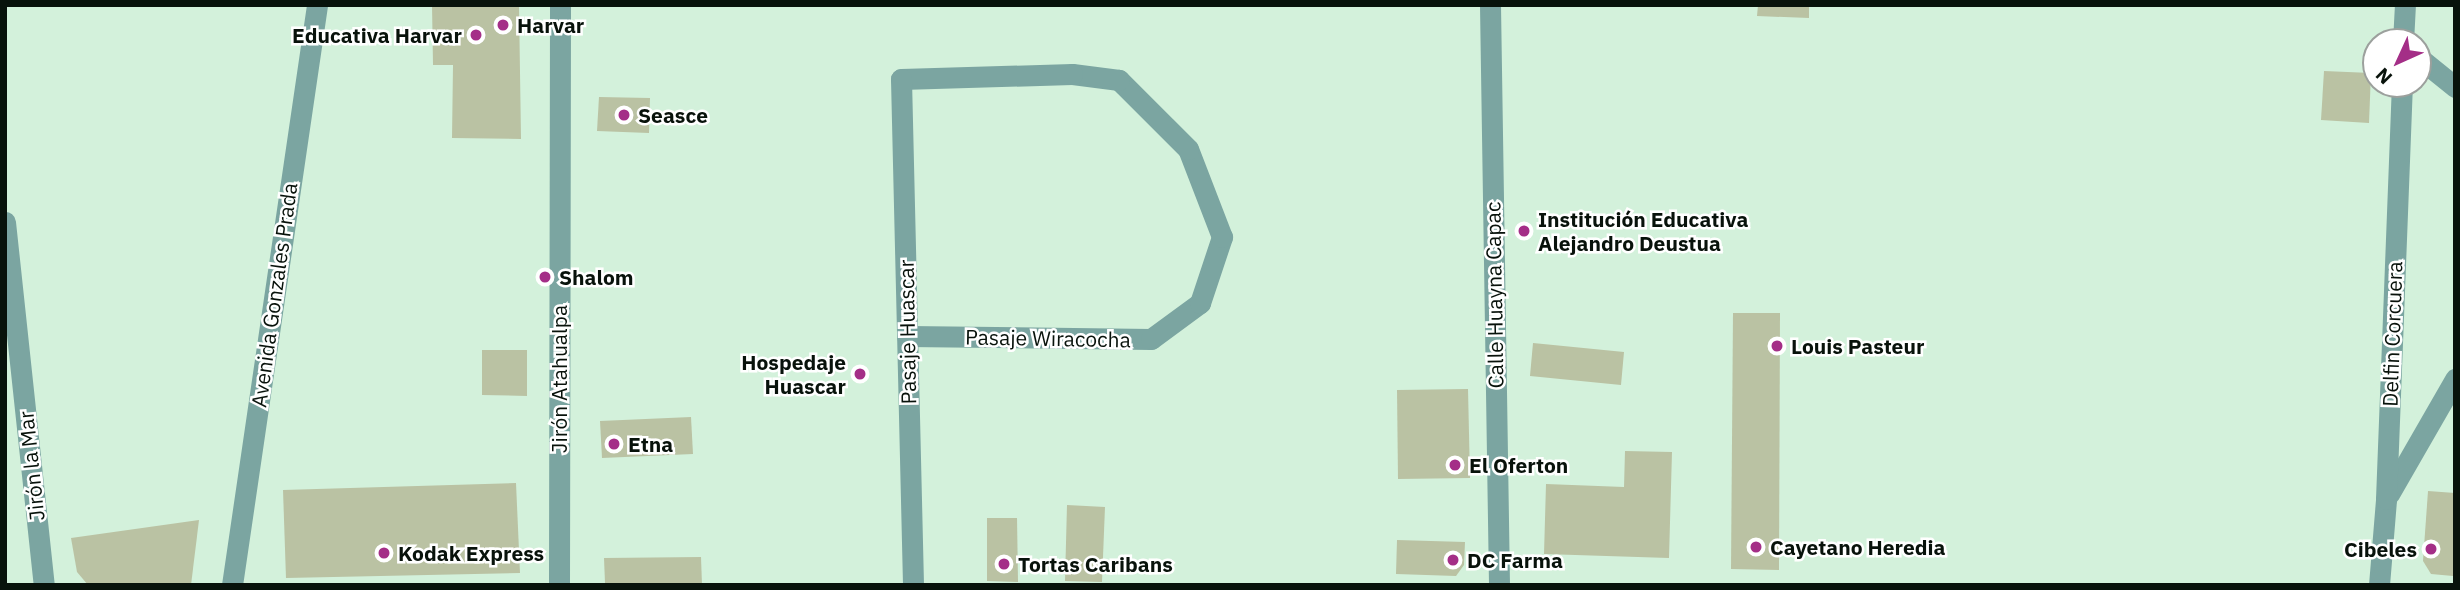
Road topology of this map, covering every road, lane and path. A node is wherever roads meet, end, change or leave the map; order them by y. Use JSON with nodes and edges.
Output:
{"nodes":[{"id":1,"x":317,"y":5,"type":"edge"},
{"id":2,"x":560,"y":5,"type":"edge"},
{"id":3,"x":1490,"y":5,"type":"edge"},
{"id":4,"x":2405,"y":5,"type":"edge"},
{"id":5,"x":2404,"y":28,"type":"edge"},
{"id":6,"x":2432,"y":68,"type":"edge"},
{"id":7,"x":901,"y":79,"type":"joint"},
{"id":8,"x":2455,"y":87,"type":"edge"},
{"id":9,"x":2401,"y":98,"type":"edge"},
{"id":10,"x":5,"y":222,"type":"edge"},
{"id":11,"x":10,"y":319,"type":"edge"},
{"id":12,"x":907,"y":336,"type":"junction"},
{"id":13,"x":2455,"y":379,"type":"edge"},
{"id":14,"x":2386,"y":499,"type":"junction"},
{"id":15,"x":44,"y":585,"type":"edge"},
{"id":16,"x":232,"y":585,"type":"edge"},
{"id":17,"x":559,"y":585,"type":"edge"},
{"id":18,"x":913,"y":585,"type":"edge"},
{"id":19,"x":1499,"y":585,"type":"edge"},
{"id":20,"x":2379,"y":585,"type":"edge"}],
"edges":[{"from":1,"to":16,"type":"street","name":"Avenida Gonzales Prada"},
{"from":2,"to":17,"type":"street","name":"Jirón Atahualpa"},
{"from":3,"to":19,"type":"street","name":"Calle Huayna Capac"},
{"from":4,"to":5,"type":"street"},
{"from":6,"to":8,"type":"street"},
{"from":7,"to":12,"type":"street","name":"Pasaje Huascar"},
{"from":7,"to":12,"type":"street","name":"Pasaje Wiracocha"},
{"from":9,"to":14,"type":"street","name":"Delfin Corcuera"},
{"from":10,"to":11,"type":"street","name":"Jirón la Mar"},
{"from":11,"to":15,"type":"street","name":"Jirón la Mar"},
{"from":12,"to":18,"type":"street","name":"Pasaje Huascar"},
{"from":13,"to":14,"type":"street"},
{"from":14,"to":20,"type":"street","name":"Delfin Corcuera"}]}
